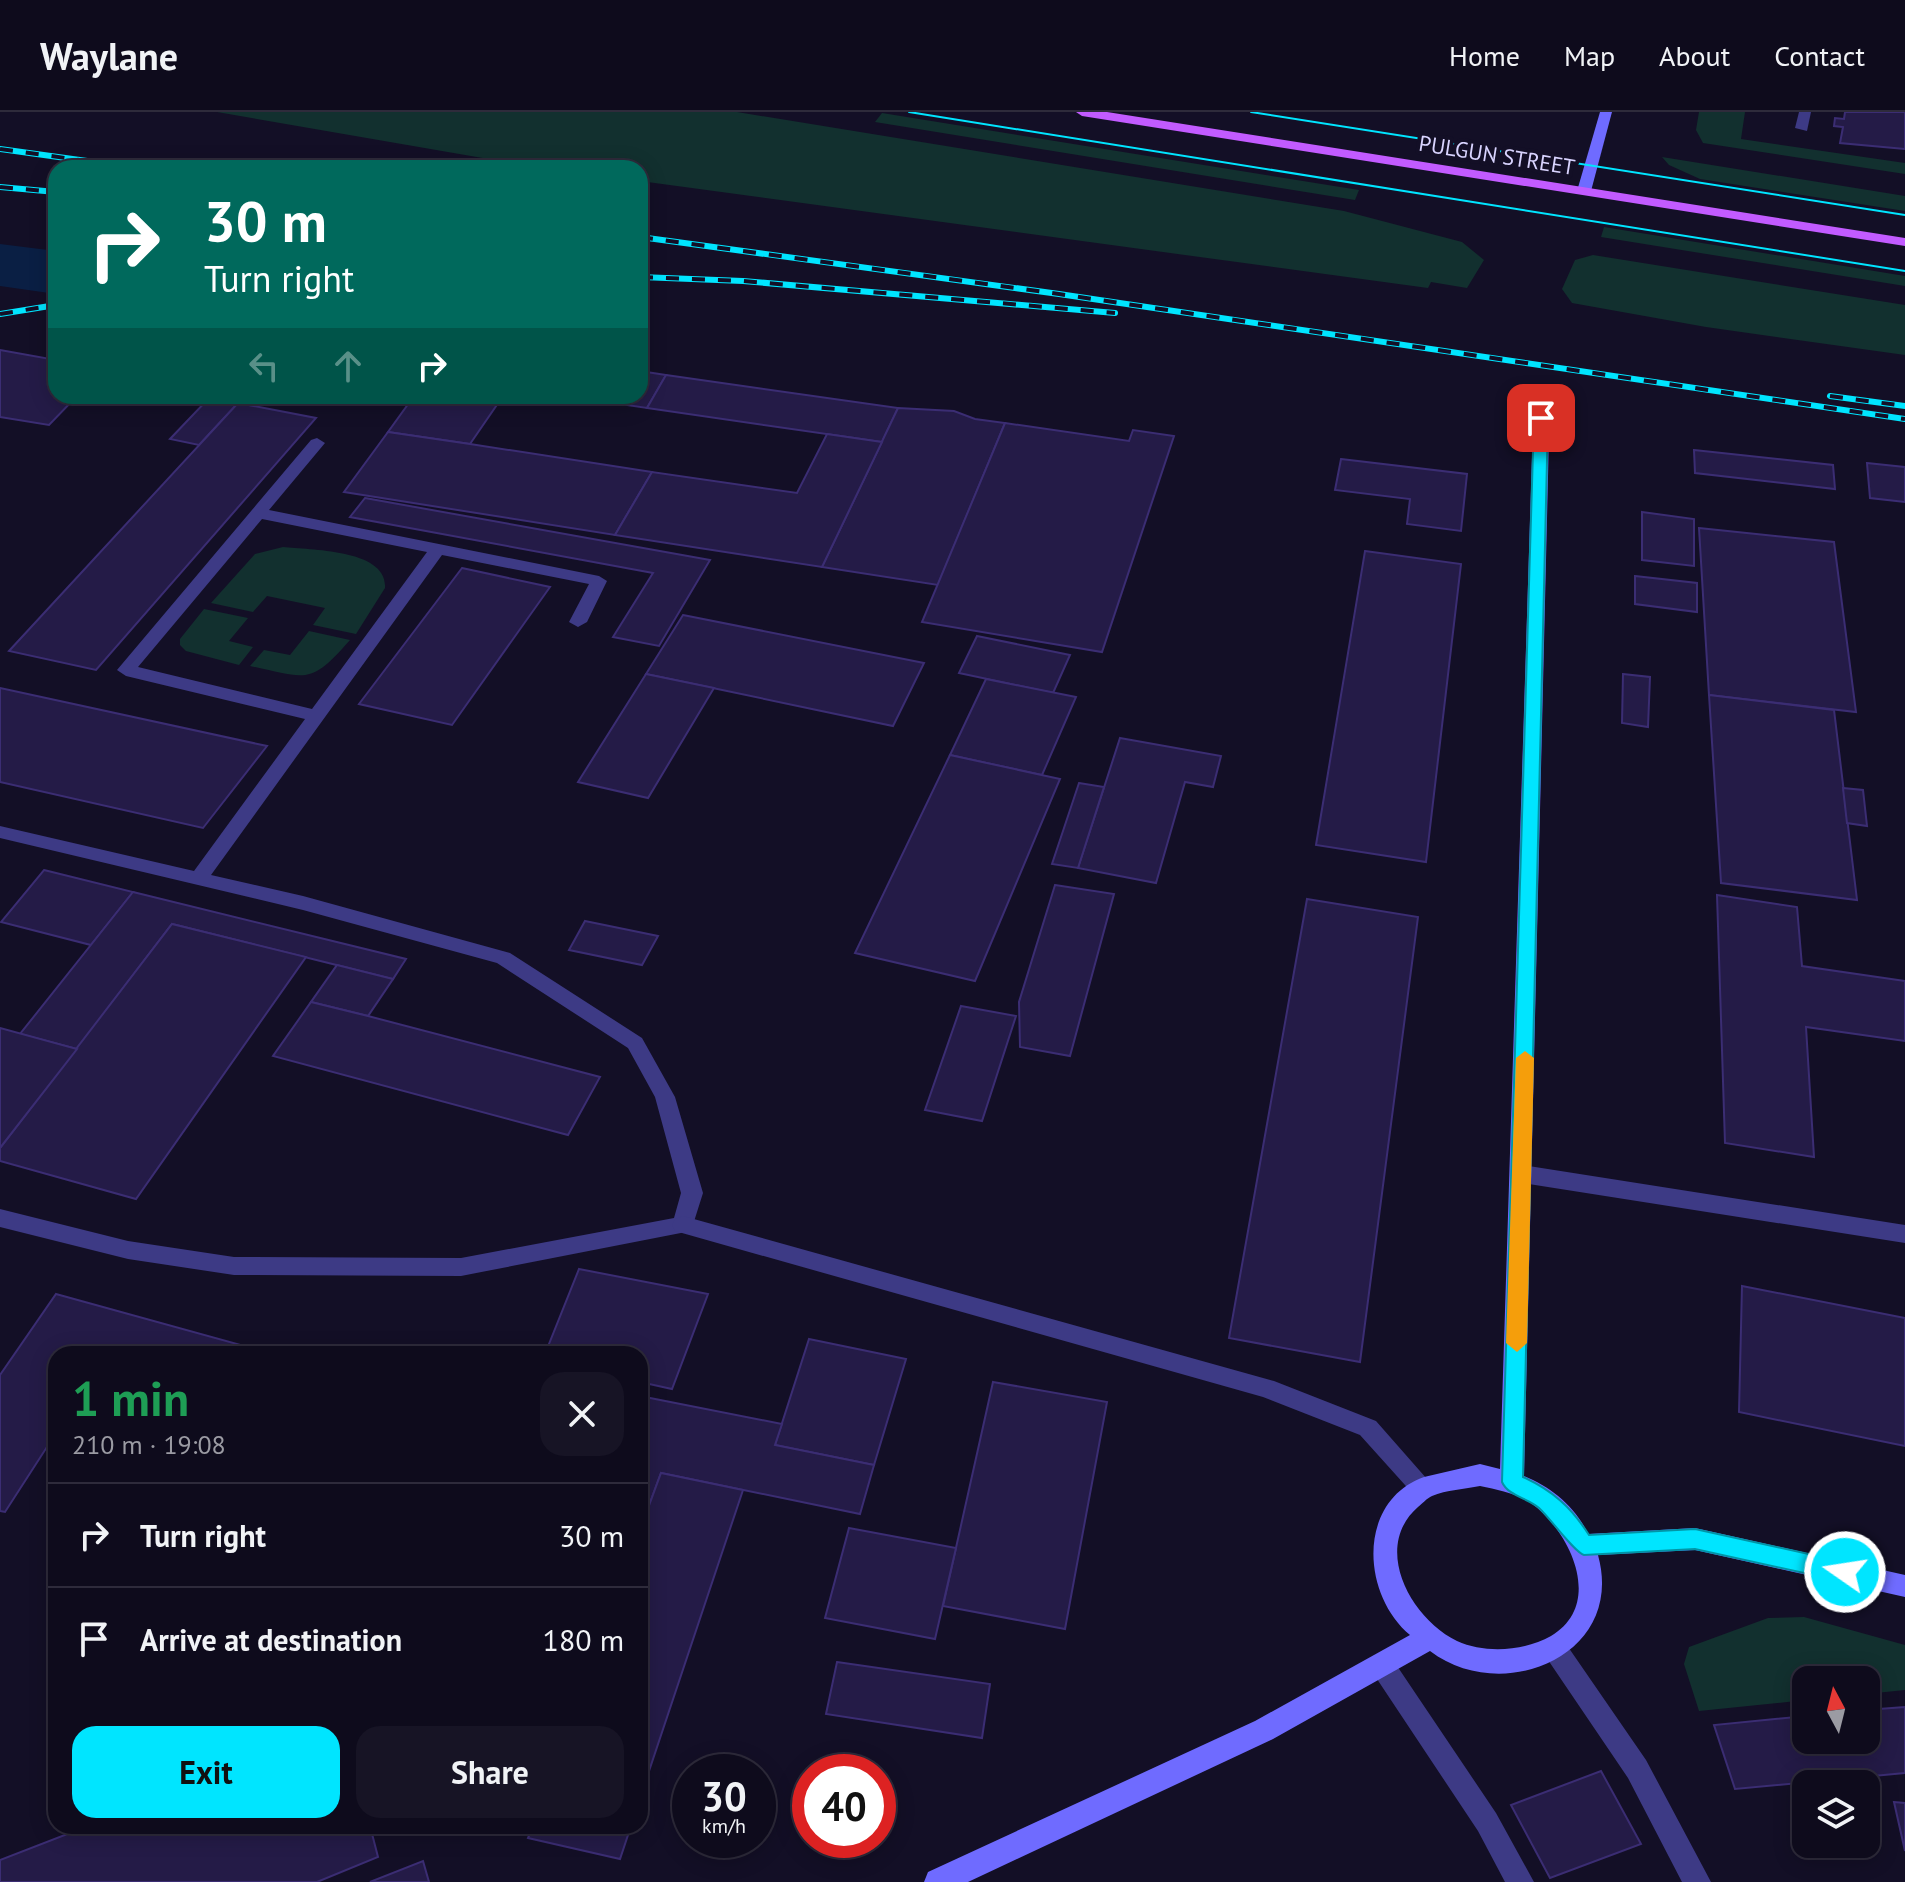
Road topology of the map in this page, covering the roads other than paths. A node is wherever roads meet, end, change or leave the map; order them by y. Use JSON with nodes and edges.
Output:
{"nodes":[{"id":1,"x":1082,"y":112,"type":"edge"},
{"id":2,"x":1606,"y":112,"type":"edge"},
{"id":3,"x":1805,"y":112,"type":"edge"},
{"id":4,"x":1802,"y":128,"type":"dead end"},
{"id":5,"x":1584,"y":191,"type":"junction"},
{"id":6,"x":1905,"y":242,"type":"edge"},
{"id":7,"x":1542,"y":394,"type":"dead end"},
{"id":8,"x":317,"y":443,"type":"dead end"},
{"id":9,"x":257,"y":513,"type":"junction"},
{"id":10,"x":437,"y":550,"type":"junction"},
{"id":11,"x":578,"y":622,"type":"dead end"},
{"id":12,"x":317,"y":716,"type":"junction"},
{"id":13,"x":0,"y":832,"type":"edge"},
{"id":14,"x":199,"y":878,"type":"junction"},
{"id":15,"x":1522,"y":1174,"type":"junction"},
{"id":16,"x":0,"y":1218,"type":"edge"},
{"id":17,"x":683,"y":1225,"type":"junction"},
{"id":18,"x":1905,"y":1234,"type":"edge"},
{"id":19,"x":1512,"y":1482,"type":"junction"},
{"id":20,"x":1422,"y":1487,"type":"junction"},
{"id":21,"x":1584,"y":1545,"type":"junction"},
{"id":22,"x":1905,"y":1586,"type":"edge"},
{"id":23,"x":1429,"y":1638,"type":"junction"},
{"id":24,"x":1555,"y":1649,"type":"junction"},
{"id":25,"x":1382,"y":1665,"type":"junction"},
{"id":26,"x":938,"y":1882,"type":"edge"},
{"id":27,"x":1520,"y":1882,"type":"edge"},
{"id":28,"x":1697,"y":1882,"type":"edge"}],
"edges":[{"from":1,"to":5,"type":"main road","name":"PULGUN STREET"},
{"from":2,"to":5,"type":"street"},
{"from":3,"to":4,"type":"street"},
{"from":5,"to":6,"type":"main road","name":"PULGUN STREET"},
{"from":7,"to":15,"type":"street"},
{"from":8,"to":9,"type":"street"},
{"from":9,"to":10,"type":"street"},
{"from":9,"to":12,"type":"street"},
{"from":10,"to":11,"type":"street"},
{"from":10,"to":12,"type":"street"},
{"from":12,"to":14,"type":"street"},
{"from":13,"to":14,"type":"street"},
{"from":14,"to":17,"type":"street"},
{"from":15,"to":18,"type":"street"},
{"from":15,"to":19,"type":"street"},
{"from":16,"to":17,"type":"street"},
{"from":17,"to":20,"type":"street"},
{"from":19,"to":20,"type":"street"},
{"from":19,"to":21,"type":"street"},
{"from":20,"to":23,"type":"street"},
{"from":21,"to":22,"type":"street"},
{"from":21,"to":24,"type":"street"},
{"from":23,"to":24,"type":"street"},
{"from":23,"to":25,"type":"street"},
{"from":24,"to":28,"type":"street"},
{"from":25,"to":26,"type":"street"},
{"from":25,"to":27,"type":"street"}]}
